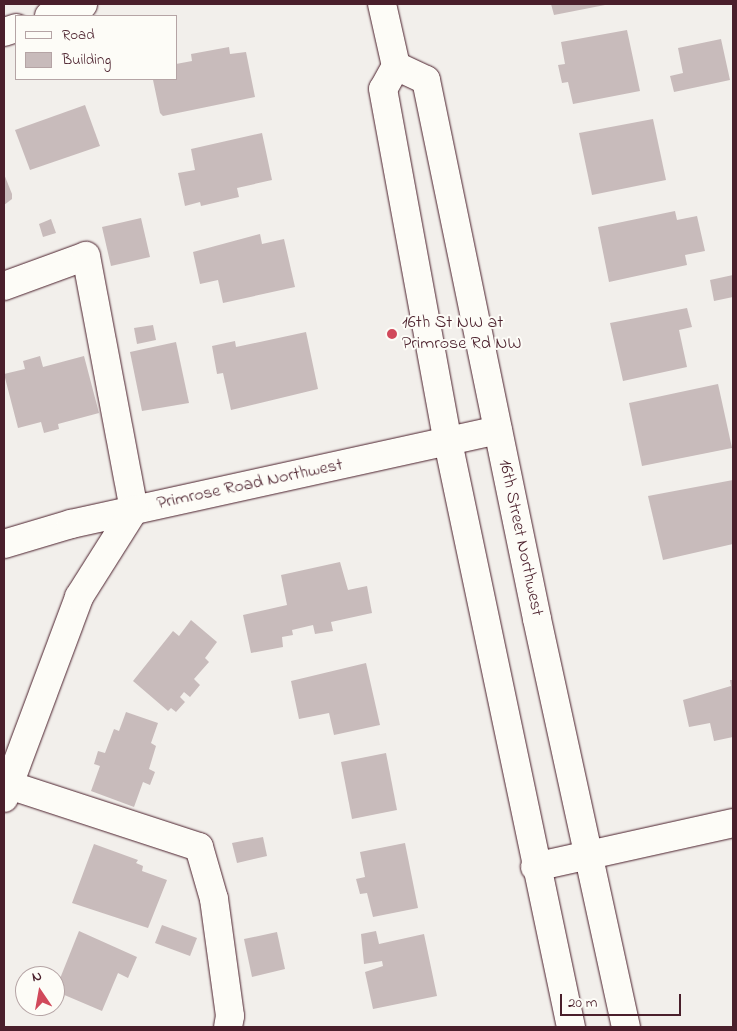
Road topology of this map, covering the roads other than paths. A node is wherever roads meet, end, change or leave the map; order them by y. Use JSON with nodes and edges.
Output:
{"nodes":[{"id":1,"x":83,"y":4,"type":"edge"},
{"id":2,"x":382,"y":4,"type":"edge"},
{"id":3,"x":52,"y":15,"type":"edge"},
{"id":4,"x":396,"y":66,"type":"junction"},
{"id":5,"x":4,"y":286,"type":"edge"},
{"id":6,"x":498,"y":430,"type":"junction"},
{"id":7,"x":448,"y":442,"type":"junction"},
{"id":8,"x":134,"y":510,"type":"junction"},
{"id":9,"x":4,"y":544,"type":"edge"},
{"id":10,"x":6,"y":791,"type":"edge"},
{"id":11,"x":733,"y":823,"type":"edge"},
{"id":12,"x":587,"y":855,"type":"junction"},
{"id":13,"x":535,"y":867,"type":"junction"},
{"id":14,"x":228,"y":1027,"type":"edge"},
{"id":15,"x":571,"y":1027,"type":"edge"},
{"id":16,"x":626,"y":1027,"type":"edge"}],
"edges":[{"from":1,"to":3,"type":"main road"},
{"from":2,"to":4,"type":"main road"},
{"from":4,"to":6,"type":"main road","name":"16th Street Northwest"},
{"from":4,"to":7,"type":"main road"},
{"from":5,"to":8,"type":"main road"},
{"from":6,"to":7,"type":"main road","name":"Primrose Road Northwest"},
{"from":6,"to":12,"type":"main road","name":"16th Street Northwest"},
{"from":7,"to":8,"type":"main road","name":"Primrose Road Northwest"},
{"from":7,"to":13,"type":"main road"},
{"from":8,"to":9,"type":"main road","name":"Primrose Road Northwest"},
{"from":8,"to":10,"type":"main road"},
{"from":10,"to":14,"type":"main road"},
{"from":11,"to":12,"type":"main road"},
{"from":12,"to":13,"type":"main road"},
{"from":12,"to":16,"type":"main road","name":"16th Street Northwest"},
{"from":13,"to":15,"type":"main road"}]}
